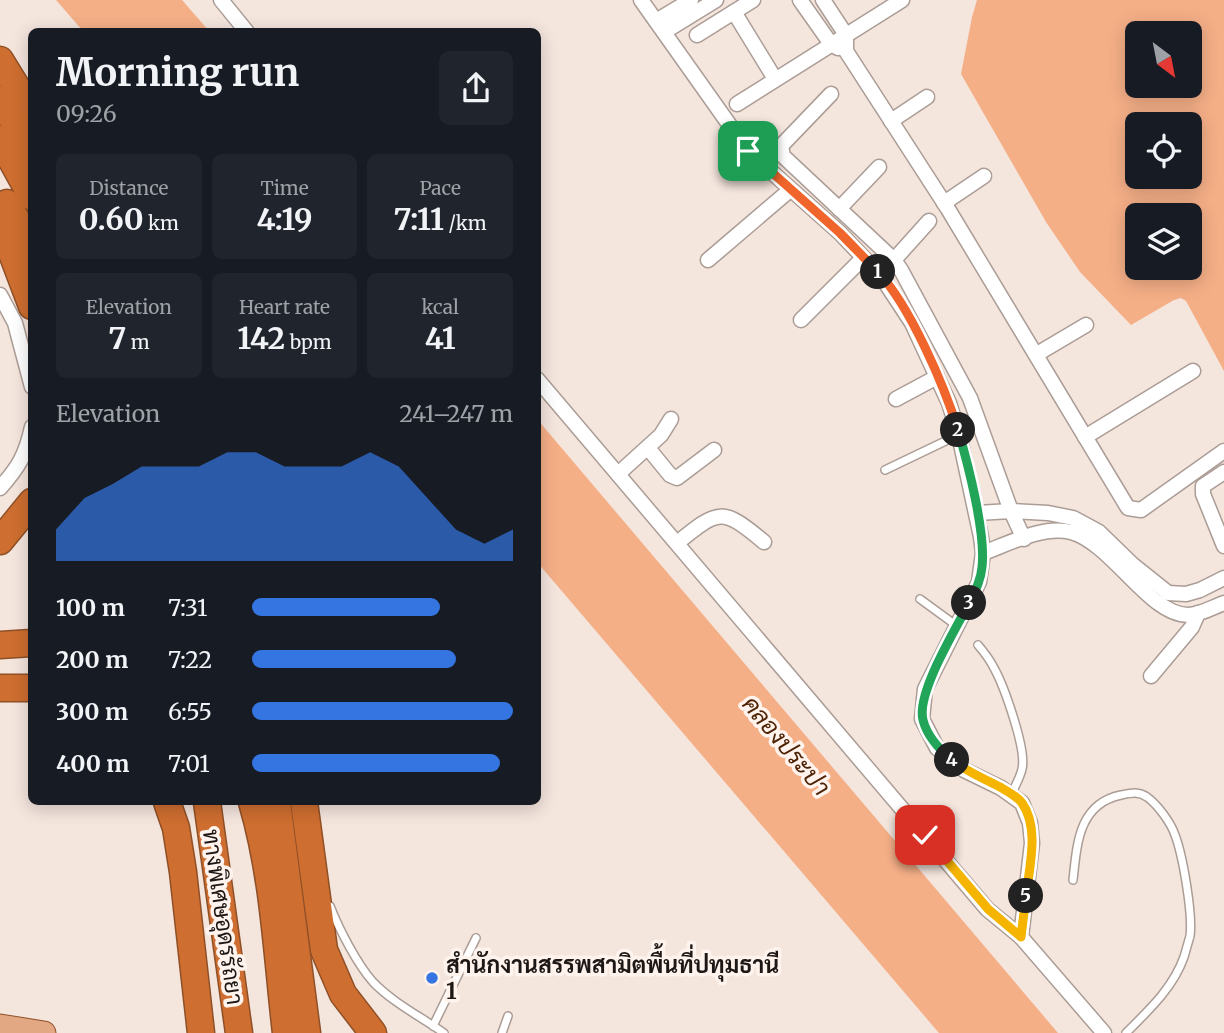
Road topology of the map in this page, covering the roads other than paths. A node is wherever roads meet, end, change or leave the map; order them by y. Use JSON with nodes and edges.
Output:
{"nodes":[{"id":1,"x":221,"y":0,"type":"edge"},
{"id":2,"x":641,"y":0,"type":"edge"},
{"id":3,"x":691,"y":0,"type":"edge"},
{"id":4,"x":716,"y":0,"type":"edge"},
{"id":5,"x":753,"y":0,"type":"edge"},
{"id":6,"x":800,"y":0,"type":"edge"},
{"id":7,"x":823,"y":0,"type":"edge"},
{"id":8,"x":902,"y":0,"type":"edge"},
{"id":9,"x":734,"y":12,"type":"junction"},
{"id":10,"x":660,"y":27,"type":"junction"},
{"id":11,"x":244,"y":28,"type":"edge"},
{"id":12,"x":697,"y":35,"type":"dead end"},
{"id":13,"x":846,"y":35,"type":"junction"},
{"id":14,"x":831,"y":44,"type":"junction"},
{"id":15,"x":846,"y":51,"type":"junction"},
{"id":16,"x":0,"y":60,"type":"edge"},
{"id":17,"x":775,"y":79,"type":"junction"},
{"id":18,"x":831,"y":94,"type":"dead end"},
{"id":19,"x":927,"y":97,"type":"dead end"},
{"id":20,"x":0,"y":99,"type":"edge"},
{"id":21,"x":737,"y":104,"type":"dead end"},
{"id":22,"x":28,"y":106,"type":"edge"},
{"id":23,"x":891,"y":121,"type":"junction"},
{"id":24,"x":0,"y":139,"type":"edge"},
{"id":25,"x":28,"y":145,"type":"edge"},
{"id":26,"x":879,"y":167,"type":"dead end"},
{"id":27,"x":984,"y":176,"type":"dead end"},
{"id":28,"x":28,"y":190,"type":"edge"},
{"id":29,"x":790,"y":190,"type":"junction"},
{"id":30,"x":0,"y":192,"type":"edge"},
{"id":31,"x":944,"y":203,"type":"junction"},
{"id":32,"x":0,"y":209,"type":"edge"},
{"id":33,"x":839,"y":209,"type":"junction"},
{"id":34,"x":929,"y":221,"type":"dead end"},
{"id":35,"x":14,"y":244,"type":"edge"},
{"id":36,"x":863,"y":258,"type":"junction"},
{"id":37,"x":708,"y":260,"type":"dead end"},
{"id":38,"x":894,"y":260,"type":"junction"},
{"id":39,"x":28,"y":292,"type":"edge"},
{"id":40,"x":0,"y":295,"type":"edge"},
{"id":41,"x":801,"y":320,"type":"dead end"},
{"id":42,"x":1087,"y":325,"type":"dead end"},
{"id":43,"x":1037,"y":354,"type":"junction"},
{"id":44,"x":1193,"y":371,"type":"dead end"},
{"id":45,"x":28,"y":372,"type":"edge"},
{"id":46,"x":937,"y":377,"type":"junction"},
{"id":47,"x":541,"y":384,"type":"edge"},
{"id":48,"x":896,"y":399,"type":"dead end"},
{"id":49,"x":671,"y":419,"type":"dead end"},
{"id":50,"x":959,"y":435,"type":"junction"},
{"id":51,"x":1086,"y":437,"type":"junction"},
{"id":52,"x":28,"y":444,"type":"edge"},
{"id":53,"x":648,"y":448,"type":"junction"},
{"id":54,"x":714,"y":450,"type":"dead end"},
{"id":55,"x":1224,"y":451,"type":"edge"},
{"id":56,"x":885,"y":470,"type":"dead end"},
{"id":57,"x":1224,"y":472,"type":"edge"},
{"id":58,"x":618,"y":474,"type":"junction"},
{"id":59,"x":0,"y":488,"type":"edge"},
{"id":60,"x":28,"y":507,"type":"edge"},
{"id":61,"x":1011,"y":511,"type":"junction"},
{"id":62,"x":977,"y":513,"type":"junction"},
{"id":63,"x":1024,"y":539,"type":"junction"},
{"id":64,"x":0,"y":541,"type":"edge"},
{"id":65,"x":764,"y":542,"type":"dead end"},
{"id":66,"x":677,"y":543,"type":"junction"},
{"id":67,"x":1224,"y":546,"type":"edge"},
{"id":68,"x":982,"y":553,"type":"junction"},
{"id":69,"x":1224,"y":578,"type":"edge"},
{"id":70,"x":920,"y":599,"type":"dead end"},
{"id":71,"x":1224,"y":603,"type":"edge"},
{"id":72,"x":1198,"y":613,"type":"junction"},
{"id":73,"x":958,"y":626,"type":"junction"},
{"id":74,"x":28,"y":643,"type":"edge"},
{"id":75,"x":0,"y":645,"type":"edge"},
{"id":76,"x":978,"y":645,"type":"dead end"},
{"id":77,"x":1151,"y":676,"type":"dead end"},
{"id":78,"x":0,"y":688,"type":"edge"},
{"id":79,"x":28,"y":688,"type":"edge"},
{"id":80,"x":1011,"y":795,"type":"junction"},
{"id":81,"x":168,"y":805,"type":"edge"},
{"id":82,"x":190,"y":805,"type":"edge"},
{"id":83,"x":207,"y":805,"type":"edge"},
{"id":84,"x":246,"y":805,"type":"edge"},
{"id":85,"x":253,"y":805,"type":"edge"},
{"id":86,"x":278,"y":805,"type":"edge"},
{"id":87,"x":304,"y":805,"type":"edge"},
{"id":88,"x":1073,"y":880,"type":"dead end"},
{"id":89,"x":328,"y":893,"type":"dead end"},
{"id":90,"x":1021,"y":937,"type":"junction"},
{"id":91,"x":476,"y":938,"type":"dead end"},
{"id":92,"x":508,"y":1016,"type":"dead end"},
{"id":93,"x":0,"y":1026,"type":"edge"},
{"id":94,"x":433,"y":1026,"type":"junction"},
{"id":95,"x":44,"y":1033,"type":"edge"},
{"id":96,"x":201,"y":1033,"type":"edge"},
{"id":97,"x":219,"y":1033,"type":"edge"},
{"id":98,"x":239,"y":1033,"type":"edge"},
{"id":99,"x":273,"y":1033,"type":"edge"},
{"id":100,"x":286,"y":1033,"type":"edge"},
{"id":101,"x":307,"y":1033,"type":"edge"},
{"id":102,"x":373,"y":1033,"type":"edge"},
{"id":103,"x":444,"y":1033,"type":"edge"},
{"id":104,"x":502,"y":1033,"type":"edge"},
{"id":105,"x":1104,"y":1033,"type":"edge"},
{"id":106,"x":1126,"y":1033,"type":"edge"}],
"edges":[{"from":1,"to":11,"type":"street"},
{"from":2,"to":10,"type":"street"},
{"from":3,"to":10,"type":"street"},
{"from":4,"to":10,"type":"street"},
{"from":5,"to":9,"type":"street"},
{"from":6,"to":14,"type":"street"},
{"from":7,"to":13,"type":"street"},
{"from":8,"to":13,"type":"street"},
{"from":9,"to":12,"type":"street"},
{"from":9,"to":17,"type":"street"},
{"from":10,"to":29,"type":"street"},
{"from":13,"to":14,"type":"street"},
{"from":13,"to":15,"type":"street"},
{"from":14,"to":15,"type":"street"},
{"from":14,"to":17,"type":"street"},
{"from":15,"to":23,"type":"street"},
{"from":16,"to":22,"type":"highway"},
{"from":17,"to":21,"type":"street"},
{"from":18,"to":33,"type":"street"},
{"from":19,"to":23,"type":"street"},
{"from":20,"to":25,"type":"highway"},
{"from":23,"to":31,"type":"street"},
{"from":24,"to":28,"type":"highway"},
{"from":26,"to":33,"type":"street"},
{"from":27,"to":31,"type":"street"},
{"from":29,"to":36,"type":"street"},
{"from":29,"to":37,"type":"street"},
{"from":30,"to":35,"type":"highway"},
{"from":31,"to":43,"type":"street"},
{"from":32,"to":35,"type":"highway"},
{"from":33,"to":38,"type":"street"},
{"from":34,"to":38,"type":"street"},
{"from":35,"to":39,"type":"highway"},
{"from":36,"to":41,"type":"street"},
{"from":36,"to":46,"type":"street"},
{"from":38,"to":61,"type":"street"},
{"from":40,"to":45,"type":"street"},
{"from":42,"to":43,"type":"street"},
{"from":43,"to":51,"type":"street"},
{"from":44,"to":51,"type":"street"},
{"from":46,"to":48,"type":"street"},
{"from":46,"to":50,"type":"street"},
{"from":47,"to":58,"type":"street"},
{"from":49,"to":53,"type":"street"},
{"from":50,"to":56,"type":"lane"},
{"from":50,"to":62,"type":"street"},
{"from":51,"to":55,"type":"street"},
{"from":52,"to":59,"type":"street"},
{"from":53,"to":54,"type":"street"},
{"from":53,"to":58,"type":"street"},
{"from":57,"to":67,"type":"street"},
{"from":58,"to":66,"type":"street"},
{"from":60,"to":64,"type":"highway"},
{"from":61,"to":62,"type":"street"},
{"from":61,"to":63,"type":"street"},
{"from":61,"to":69,"type":"street"},
{"from":62,"to":68,"type":"street"},
{"from":63,"to":68,"type":"street"},
{"from":63,"to":72,"type":"street"},
{"from":65,"to":66,"type":"street"},
{"from":66,"to":90,"type":"street"},
{"from":68,"to":73,"type":"street"},
{"from":70,"to":73,"type":"lane"},
{"from":71,"to":72,"type":"street"},
{"from":72,"to":77,"type":"street"},
{"from":73,"to":80,"type":"street"},
{"from":74,"to":75,"type":"highway"},
{"from":76,"to":80,"type":"lane"},
{"from":78,"to":79,"type":"highway"},
{"from":80,"to":90,"type":"street"},
{"from":81,"to":96,"type":"highway"},
{"from":82,"to":97,"type":"highway"},
{"from":83,"to":98,"type":"highway","name":"ทางพิเศษอุดรรัถยา"},
{"from":84,"to":99,"type":"highway","name":"ทางพิเศษอุดรรัถยา"},
{"from":85,"to":100,"type":"highway"},
{"from":86,"to":101,"type":"highway"},
{"from":87,"to":102,"type":"highway"},
{"from":88,"to":106,"type":"lane"},
{"from":89,"to":94,"type":"lane"},
{"from":90,"to":105,"type":"street"},
{"from":91,"to":94,"type":"lane"},
{"from":92,"to":104,"type":"lane"},
{"from":93,"to":95,"type":"main road"},
{"from":94,"to":103,"type":"lane"}]}
